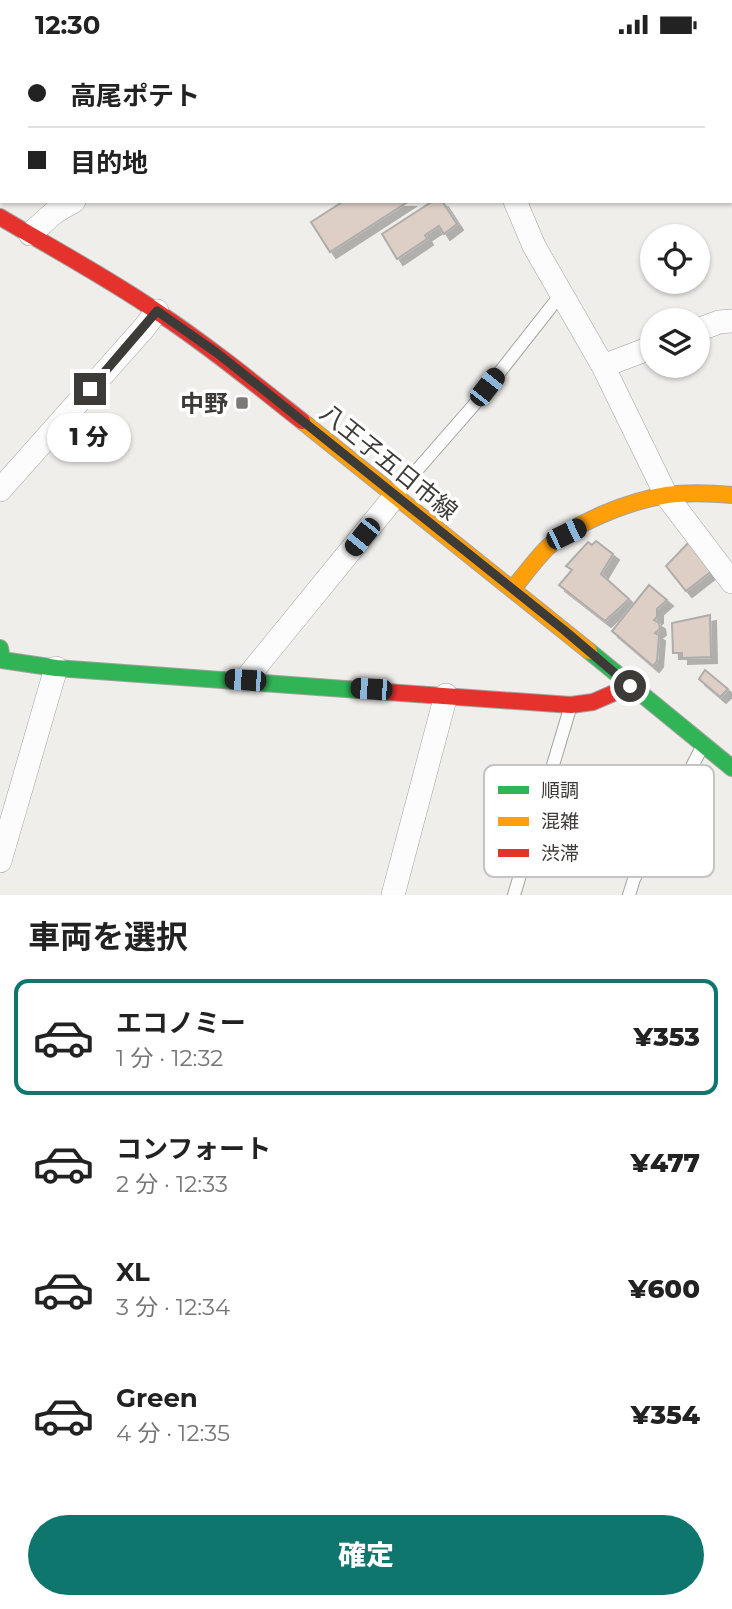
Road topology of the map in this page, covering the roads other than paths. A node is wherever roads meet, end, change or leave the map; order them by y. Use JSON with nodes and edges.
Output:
{"nodes":[{"id":1,"x":71,"y":203,"type":"edge"},
{"id":2,"x":517,"y":203,"type":"edge"},
{"id":3,"x":0,"y":217,"type":"edge"},
{"id":4,"x":30,"y":234,"type":"junction"},
{"id":5,"x":562,"y":293,"type":"junction"},
{"id":6,"x":157,"y":311,"type":"junction"},
{"id":7,"x":732,"y":321,"type":"edge"},
{"id":8,"x":710,"y":325,"type":"edge"},
{"id":9,"x":640,"y":352,"type":"edge"},
{"id":10,"x":603,"y":366,"type":"junction"},
{"id":11,"x":0,"y":489,"type":"edge"},
{"id":12,"x":666,"y":495,"type":"junction"},
{"id":13,"x":732,"y":495,"type":"edge"},
{"id":14,"x":395,"y":496,"type":"junction"},
{"id":15,"x":732,"y":582,"type":"edge"},
{"id":16,"x":513,"y":589,"type":"junction"},
{"id":17,"x":0,"y":648,"type":"edge"},
{"id":18,"x":56,"y":668,"type":"junction"},
{"id":19,"x":245,"y":680,"type":"junction"},
{"id":20,"x":630,"y":686,"type":"junction"},
{"id":21,"x":446,"y":695,"type":"junction"},
{"id":22,"x":571,"y":705,"type":"junction"},
{"id":23,"x":703,"y":745,"type":"junction"},
{"id":24,"x":553,"y":765,"type":"edge"},
{"id":25,"x":693,"y":765,"type":"edge"},
{"id":26,"x":732,"y":768,"type":"edge"},
{"id":27,"x":0,"y":861,"type":"edge"},
{"id":28,"x":519,"y":877,"type":"edge"},
{"id":29,"x":635,"y":877,"type":"edge"},
{"id":30,"x":393,"y":895,"type":"edge"},
{"id":31,"x":514,"y":895,"type":"edge"},
{"id":32,"x":629,"y":895,"type":"edge"}],
"edges":[{"from":1,"to":4,"type":"street"},
{"from":2,"to":5,"type":"street"},
{"from":3,"to":4,"type":"main road","name":"八王子五日市線"},
{"from":4,"to":6,"type":"main road","name":"八王子五日市線"},
{"from":5,"to":10,"type":"street"},
{"from":5,"to":14,"type":"lane"},
{"from":6,"to":11,"type":"street"},
{"from":6,"to":14,"type":"main road","name":"八王子五日市線"},
{"from":7,"to":8,"type":"street"},
{"from":9,"to":10,"type":"street"},
{"from":10,"to":12,"type":"street"},
{"from":12,"to":13,"type":"main road"},
{"from":12,"to":15,"type":"street"},
{"from":12,"to":16,"type":"main road"},
{"from":14,"to":16,"type":"main road","name":"八王子五日市線"},
{"from":14,"to":19,"type":"street"},
{"from":16,"to":20,"type":"main road","name":"八王子五日市線"},
{"from":17,"to":18,"type":"main road"},
{"from":18,"to":19,"type":"main road"},
{"from":18,"to":27,"type":"street"},
{"from":19,"to":21,"type":"main road"},
{"from":20,"to":22,"type":"main road"},
{"from":20,"to":23,"type":"main road","name":"八王子五日市線"},
{"from":21,"to":22,"type":"main road"},
{"from":21,"to":30,"type":"street"},
{"from":22,"to":24,"type":"lane"},
{"from":23,"to":25,"type":"lane"},
{"from":23,"to":26,"type":"main road","name":"八王子五日市線"},
{"from":28,"to":31,"type":"lane"},
{"from":29,"to":32,"type":"lane"}]}
